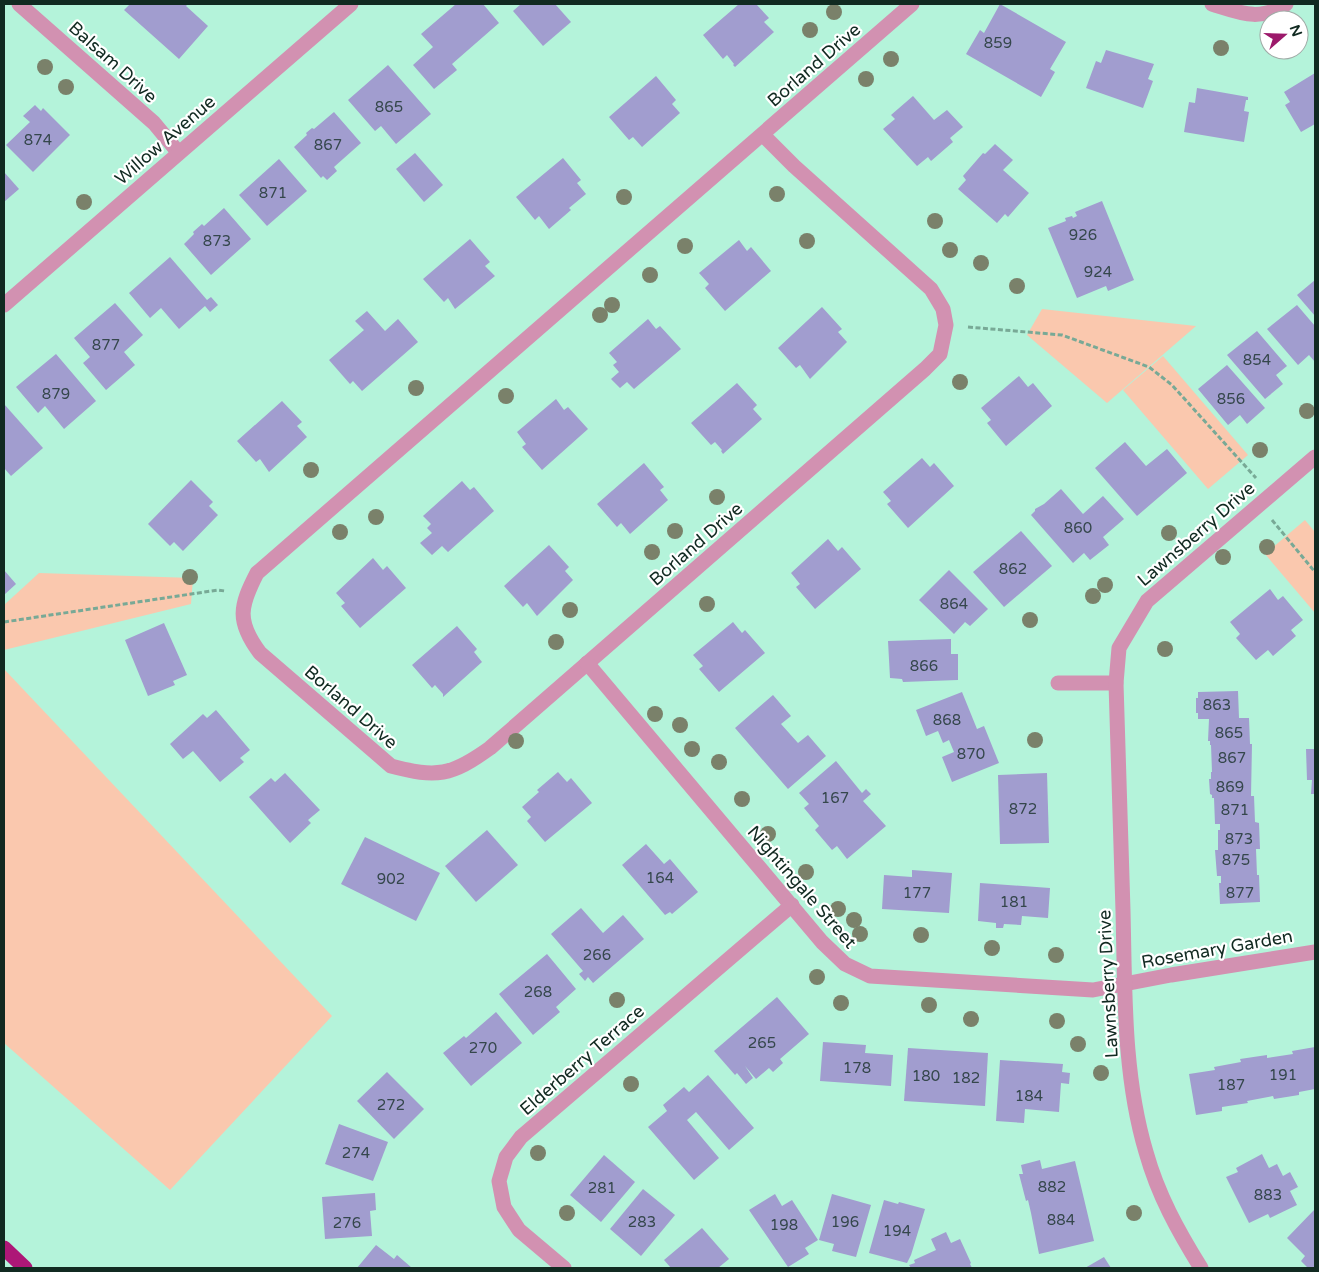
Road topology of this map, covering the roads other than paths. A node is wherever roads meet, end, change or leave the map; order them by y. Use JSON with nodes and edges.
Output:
{"nodes":[{"id":1,"x":18,"y":4,"type":"edge"},
{"id":2,"x":351,"y":4,"type":"edge"},
{"id":3,"x":912,"y":4,"type":"edge"},
{"id":4,"x":1212,"y":4,"type":"edge"},
{"id":5,"x":1286,"y":4,"type":"edge"},
{"id":6,"x":763,"y":135,"type":"junction"},
{"id":7,"x":178,"y":152,"type":"junction"},
{"id":8,"x":4,"y":306,"type":"edge"},
{"id":9,"x":1315,"y":457,"type":"edge"},
{"id":10,"x":587,"y":663,"type":"junction"},
{"id":11,"x":1058,"y":683,"type":"dead end"},
{"id":12,"x":1116,"y":683,"type":"junction"},
{"id":13,"x":792,"y":905,"type":"junction"},
{"id":14,"x":1315,"y":952,"type":"edge"},
{"id":15,"x":1125,"y":985,"type":"junction"},
{"id":16,"x":4,"y":1248,"type":"edge"},
{"id":17,"x":4,"y":1261,"type":"edge"},
{"id":18,"x":12,"y":1268,"type":"edge"},
{"id":19,"x":25,"y":1268,"type":"edge"},
{"id":20,"x":564,"y":1268,"type":"edge"},
{"id":21,"x":1201,"y":1268,"type":"edge"}],
"edges":[{"from":1,"to":7,"type":"street","name":"Balsam Drive"},
{"from":2,"to":7,"type":"street","name":"Willow Avenue"},
{"from":3,"to":6,"type":"street","name":"Borland Drive"},
{"from":4,"to":5,"type":"street"},
{"from":6,"to":10,"type":"street","name":"Borland Drive"},
{"from":6,"to":10,"type":"street","name":"Borland Drive"},
{"from":7,"to":8,"type":"street","name":"Willow Avenue"},
{"from":9,"to":12,"type":"street","name":"Lawnsberry Drive"},
{"from":10,"to":13,"type":"street","name":"Nightingale Street"},
{"from":11,"to":12,"type":"street"},
{"from":12,"to":15,"type":"street","name":"Lawnsberry Drive"},
{"from":13,"to":15,"type":"street","name":"Nightingale Street"},
{"from":13,"to":20,"type":"street","name":"Elderberry Terrace"},
{"from":14,"to":15,"type":"street","name":"Rosemary Garden"},
{"from":15,"to":21,"type":"street","name":"Lawnsberry Drive"},
{"from":16,"to":19,"type":"highway"},
{"from":17,"to":18,"type":"highway"}]}
